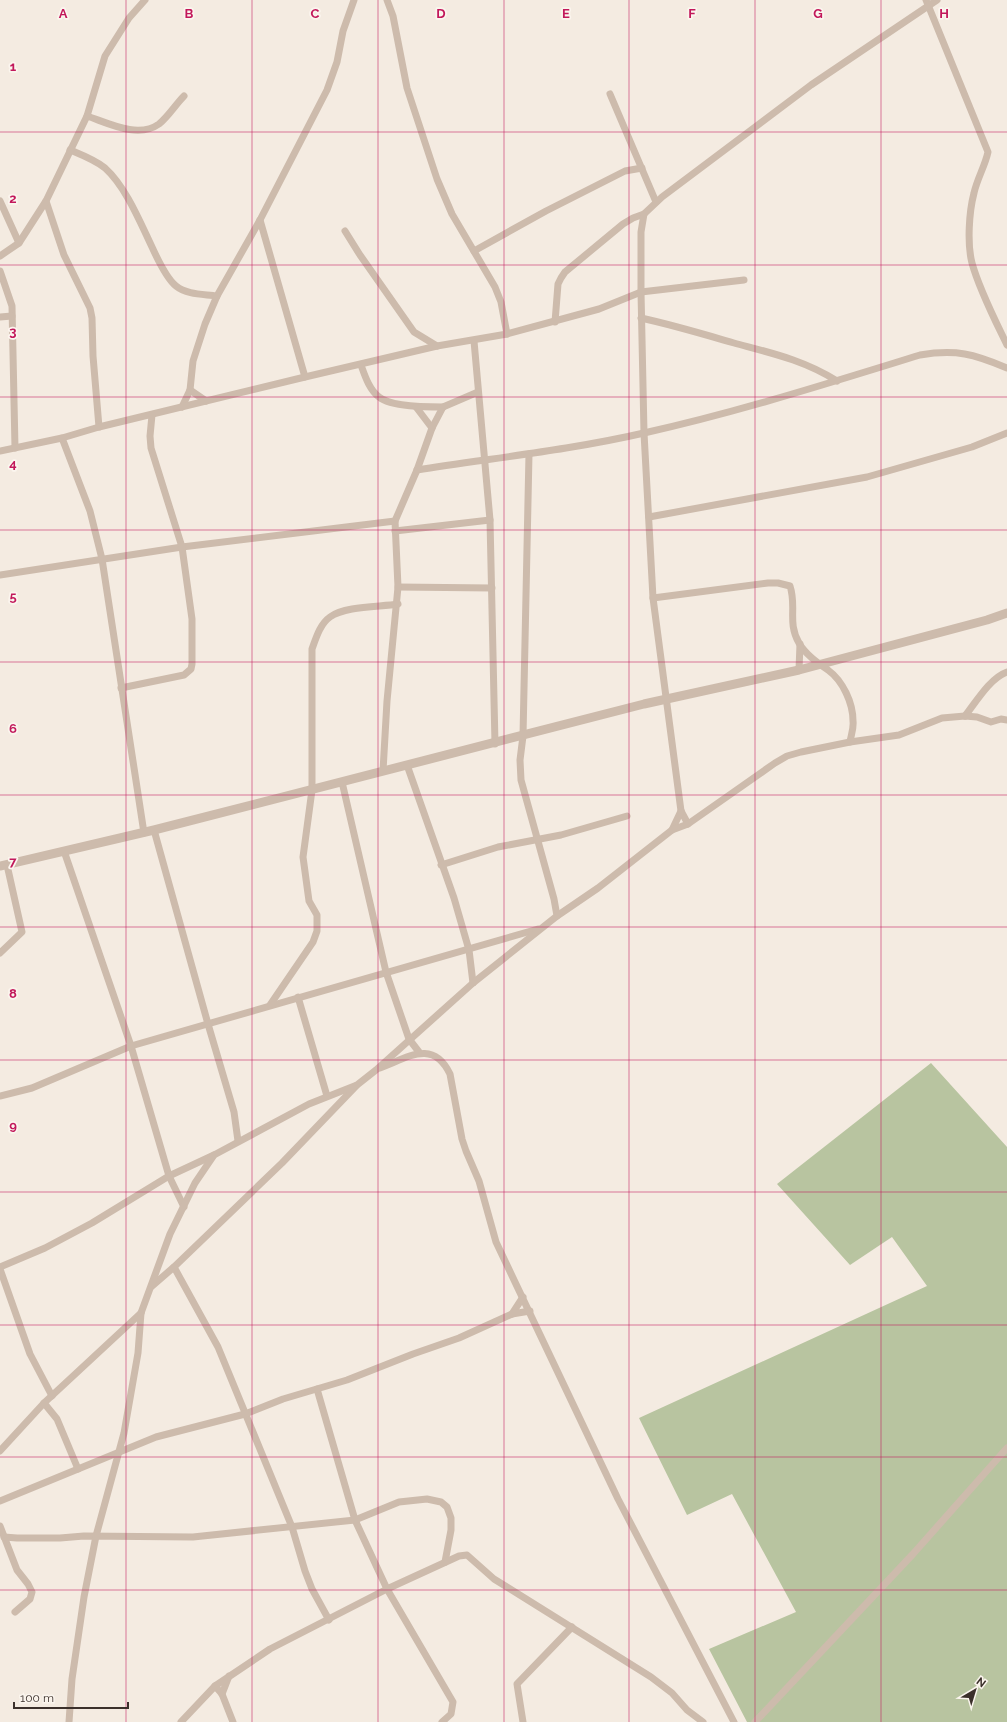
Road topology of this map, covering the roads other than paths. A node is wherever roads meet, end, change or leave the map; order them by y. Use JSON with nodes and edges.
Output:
{"nodes":[{"id":1,"x":145,"y":0,"type":"edge"},
{"id":2,"x":354,"y":0,"type":"edge"},
{"id":3,"x":387,"y":0,"type":"edge"},
{"id":4,"x":937,"y":0,"type":"edge"},
{"id":5,"x":927,"y":3,"type":"edge"},
{"id":6,"x":610,"y":94,"type":"dead end"},
{"id":7,"x":184,"y":96,"type":"dead end"},
{"id":8,"x":87,"y":116,"type":"junction"},
{"id":9,"x":70,"y":150,"type":"junction"},
{"id":10,"x":642,"y":168,"type":"junction"},
{"id":11,"x":0,"y":201,"type":"edge"},
{"id":12,"x":46,"y":201,"type":"junction"},
{"id":13,"x":656,"y":202,"type":"junction"},
{"id":14,"x":644,"y":214,"type":"junction"},
{"id":15,"x":260,"y":220,"type":"junction"},
{"id":16,"x":345,"y":231,"type":"dead end"},
{"id":17,"x":19,"y":243,"type":"junction"},
{"id":18,"x":474,"y":251,"type":"junction"},
{"id":19,"x":0,"y":256,"type":"edge"},
{"id":20,"x":0,"y":271,"type":"edge"},
{"id":21,"x":744,"y":280,"type":"dead end"},
{"id":22,"x":641,"y":292,"type":"junction"},
{"id":23,"x":217,"y":296,"type":"junction"},
{"id":24,"x":12,"y":316,"type":"junction"},
{"id":25,"x":0,"y":317,"type":"edge"},
{"id":26,"x":641,"y":318,"type":"junction"},
{"id":27,"x":555,"y":322,"type":"junction"},
{"id":28,"x":507,"y":334,"type":"junction"},
{"id":29,"x":474,"y":341,"type":"junction"},
{"id":30,"x":1007,"y":345,"type":"edge"},
{"id":31,"x":437,"y":346,"type":"junction"},
{"id":32,"x":360,"y":365,"type":"junction"},
{"id":33,"x":1007,"y":368,"type":"edge"},
{"id":34,"x":305,"y":377,"type":"junction"},
{"id":35,"x":837,"y":381,"type":"junction"},
{"id":36,"x":190,"y":390,"type":"junction"},
{"id":37,"x":478,"y":392,"type":"junction"},
{"id":38,"x":206,"y":401,"type":"junction"},
{"id":39,"x":182,"y":407,"type":"junction"},
{"id":40,"x":416,"y":407,"type":"junction"},
{"id":41,"x":443,"y":408,"type":"junction"},
{"id":42,"x":152,"y":414,"type":"junction"},
{"id":43,"x":99,"y":427,"type":"junction"},
{"id":44,"x":432,"y":428,"type":"junction"},
{"id":45,"x":644,"y":433,"type":"junction"},
{"id":46,"x":1007,"y":433,"type":"edge"},
{"id":47,"x":62,"y":438,"type":"junction"},
{"id":48,"x":15,"y":448,"type":"junction"},
{"id":49,"x":0,"y":451,"type":"edge"},
{"id":50,"x":529,"y":454,"type":"junction"},
{"id":51,"x":485,"y":460,"type":"junction"},
{"id":52,"x":418,"y":470,"type":"junction"},
{"id":53,"x":649,"y":517,"type":"junction"},
{"id":54,"x":490,"y":520,"type":"junction"},
{"id":55,"x":395,"y":521,"type":"junction"},
{"id":56,"x":395,"y":531,"type":"junction"},
{"id":57,"x":182,"y":547,"type":"junction"},
{"id":58,"x":102,"y":559,"type":"junction"},
{"id":59,"x":0,"y":574,"type":"edge"},
{"id":60,"x":398,"y":587,"type":"junction"},
{"id":61,"x":492,"y":588,"type":"junction"},
{"id":62,"x":653,"y":598,"type":"junction"},
{"id":63,"x":398,"y":604,"type":"junction"},
{"id":64,"x":1007,"y":613,"type":"edge"},
{"id":65,"x":800,"y":644,"type":"junction"},
{"id":66,"x":820,"y":665,"type":"junction"},
{"id":67,"x":799,"y":670,"type":"junction"},
{"id":68,"x":1007,"y":672,"type":"edge"},
{"id":69,"x":121,"y":688,"type":"junction"},
{"id":70,"x":666,"y":700,"type":"junction"},
{"id":71,"x":966,"y":716,"type":"junction"},
{"id":72,"x":1007,"y":720,"type":"edge"},
{"id":73,"x":523,"y":736,"type":"junction"},
{"id":74,"x":850,"y":742,"type":"junction"},
{"id":75,"x":495,"y":744,"type":"junction"},
{"id":76,"x":407,"y":765,"type":"junction"},
{"id":77,"x":383,"y":771,"type":"junction"},
{"id":78,"x":342,"y":782,"type":"junction"},
{"id":79,"x":312,"y":790,"type":"junction"},
{"id":80,"x":681,"y":811,"type":"junction"},
{"id":81,"x":626,"y":816,"type":"dead end"},
{"id":82,"x":688,"y":824,"type":"junction"},
{"id":83,"x":154,"y":830,"type":"junction"},
{"id":84,"x":672,"y":830,"type":"junction"},
{"id":85,"x":144,"y":832,"type":"junction"},
{"id":86,"x":536,"y":839,"type":"junction"},
{"id":87,"x":64,"y":851,"type":"junction"},
{"id":88,"x":4,"y":865,"type":"edge"},
{"id":89,"x":441,"y":865,"type":"junction"},
{"id":90,"x":557,"y":916,"type":"junction"},
{"id":91,"x":542,"y":927,"type":"junction"},
{"id":92,"x":469,"y":950,"type":"junction"},
{"id":93,"x":0,"y":953,"type":"edge"},
{"id":94,"x":386,"y":972,"type":"junction"},
{"id":95,"x":473,"y":983,"type":"junction"},
{"id":96,"x":298,"y":997,"type":"junction"},
{"id":97,"x":270,"y":1005,"type":"junction"},
{"id":98,"x":208,"y":1024,"type":"junction"},
{"id":99,"x":409,"y":1039,"type":"junction"},
{"id":100,"x":131,"y":1046,"type":"junction"},
{"id":101,"x":419,"y":1052,"type":"junction"},
{"id":102,"x":376,"y":1070,"type":"junction"},
{"id":103,"x":357,"y":1085,"type":"junction"},
{"id":104,"x":0,"y":1096,"type":"edge"},
{"id":105,"x":327,"y":1096,"type":"junction"},
{"id":106,"x":238,"y":1141,"type":"junction"},
{"id":107,"x":214,"y":1155,"type":"junction"},
{"id":108,"x":169,"y":1176,"type":"junction"},
{"id":109,"x":184,"y":1207,"type":"junction"},
{"id":110,"x":174,"y":1267,"type":"junction"},
{"id":111,"x":0,"y":1268,"type":"edge"},
{"id":112,"x":150,"y":1287,"type":"junction"},
{"id":113,"x":523,"y":1297,"type":"junction"},
{"id":114,"x":530,"y":1311,"type":"junction"},
{"id":115,"x":141,"y":1313,"type":"junction"},
{"id":116,"x":512,"y":1314,"type":"junction"},
{"id":117,"x":317,"y":1389,"type":"junction"},
{"id":118,"x":52,"y":1396,"type":"junction"},
{"id":119,"x":44,"y":1403,"type":"junction"},
{"id":120,"x":245,"y":1414,"type":"junction"},
{"id":121,"x":1007,"y":1448,"type":"edge"},
{"id":122,"x":0,"y":1451,"type":"edge"},
{"id":123,"x":118,"y":1452,"type":"junction"},
{"id":124,"x":78,"y":1469,"type":"junction"},
{"id":125,"x":0,"y":1501,"type":"edge"},
{"id":126,"x":355,"y":1520,"type":"junction"},
{"id":127,"x":0,"y":1526,"type":"edge"},
{"id":128,"x":292,"y":1527,"type":"junction"},
{"id":129,"x":96,"y":1536,"type":"junction"},
{"id":130,"x":4,"y":1537,"type":"junction"},
{"id":131,"x":17,"y":1538,"type":"junction"},
{"id":132,"x":8,"y":1549,"type":"junction"},
{"id":133,"x":445,"y":1562,"type":"junction"},
{"id":134,"x":387,"y":1589,"type":"junction"},
{"id":135,"x":15,"y":1612,"type":"dead end"},
{"id":136,"x":329,"y":1620,"type":"junction"},
{"id":137,"x":572,"y":1627,"type":"junction"},
{"id":138,"x":229,"y":1676,"type":"junction"},
{"id":139,"x":215,"y":1686,"type":"junction"},
{"id":140,"x":222,"y":1694,"type":"junction"},
{"id":141,"x":69,"y":1722,"type":"edge"},
{"id":142,"x":182,"y":1722,"type":"edge"},
{"id":143,"x":233,"y":1722,"type":"edge"},
{"id":144,"x":442,"y":1722,"type":"edge"},
{"id":145,"x":523,"y":1722,"type":"edge"},
{"id":146,"x":703,"y":1722,"type":"edge"},
{"id":147,"x":734,"y":1722,"type":"edge"},
{"id":148,"x":755,"y":1722,"type":"edge"}],
"edges":[{"from":1,"to":8,"type":"street"},
{"from":2,"to":15,"type":"street"},
{"from":3,"to":18,"type":"street"},
{"from":4,"to":5,"type":"street"},
{"from":5,"to":13,"type":"street"},
{"from":5,"to":30,"type":"street"},
{"from":6,"to":10,"type":"street"},
{"from":7,"to":8,"type":"street"},
{"from":8,"to":9,"type":"street"},
{"from":9,"to":12,"type":"street"},
{"from":9,"to":23,"type":"street"},
{"from":10,"to":13,"type":"street"},
{"from":10,"to":18,"type":"street"},
{"from":11,"to":17,"type":"street"},
{"from":12,"to":17,"type":"street"},
{"from":12,"to":43,"type":"street"},
{"from":13,"to":14,"type":"street"},
{"from":14,"to":22,"type":"street"},
{"from":14,"to":27,"type":"street"},
{"from":15,"to":23,"type":"street"},
{"from":15,"to":34,"type":"street"},
{"from":16,"to":31,"type":"street"},
{"from":17,"to":19,"type":"street"},
{"from":18,"to":28,"type":"street"},
{"from":20,"to":24,"type":"street"},
{"from":21,"to":22,"type":"street"},
{"from":22,"to":26,"type":"street"},
{"from":22,"to":27,"type":"street"},
{"from":23,"to":36,"type":"street"},
{"from":24,"to":25,"type":"street"},
{"from":24,"to":48,"type":"street"},
{"from":26,"to":35,"type":"street"},
{"from":26,"to":45,"type":"street"},
{"from":27,"to":28,"type":"street"},
{"from":28,"to":29,"type":"street"},
{"from":29,"to":31,"type":"street"},
{"from":29,"to":37,"type":"street"},
{"from":31,"to":32,"type":"street"},
{"from":32,"to":34,"type":"street"},
{"from":32,"to":40,"type":"street"},
{"from":33,"to":35,"type":"street"},
{"from":34,"to":38,"type":"street"},
{"from":35,"to":45,"type":"street"},
{"from":36,"to":38,"type":"street"},
{"from":36,"to":39,"type":"street"},
{"from":37,"to":41,"type":"street"},
{"from":37,"to":51,"type":"street"},
{"from":38,"to":39,"type":"street"},
{"from":39,"to":42,"type":"street"},
{"from":40,"to":41,"type":"street"},
{"from":40,"to":44,"type":"street"},
{"from":41,"to":44,"type":"street"},
{"from":42,"to":43,"type":"street"},
{"from":42,"to":57,"type":"street"},
{"from":43,"to":47,"type":"street"},
{"from":44,"to":52,"type":"street"},
{"from":45,"to":50,"type":"street"},
{"from":45,"to":53,"type":"street"},
{"from":46,"to":53,"type":"street"},
{"from":47,"to":48,"type":"street"},
{"from":47,"to":58,"type":"street"},
{"from":48,"to":49,"type":"street"},
{"from":50,"to":51,"type":"street"},
{"from":50,"to":73,"type":"street"},
{"from":51,"to":52,"type":"street"},
{"from":51,"to":54,"type":"street"},
{"from":52,"to":55,"type":"street"},
{"from":53,"to":62,"type":"street"},
{"from":54,"to":56,"type":"street"},
{"from":54,"to":61,"type":"street"},
{"from":55,"to":56,"type":"street"},
{"from":55,"to":57,"type":"street"},
{"from":56,"to":60,"type":"street"},
{"from":57,"to":58,"type":"street"},
{"from":57,"to":69,"type":"street"},
{"from":58,"to":59,"type":"street"},
{"from":58,"to":69,"type":"street"},
{"from":60,"to":61,"type":"street"},
{"from":60,"to":63,"type":"street"},
{"from":61,"to":75,"type":"street"},
{"from":62,"to":65,"type":"street"},
{"from":62,"to":70,"type":"street"},
{"from":63,"to":77,"type":"street"},
{"from":63,"to":79,"type":"street"},
{"from":64,"to":66,"type":"street"},
{"from":65,"to":66,"type":"street"},
{"from":65,"to":67,"type":"street"},
{"from":66,"to":67,"type":"street"},
{"from":66,"to":74,"type":"street"},
{"from":67,"to":70,"type":"street"},
{"from":68,"to":71,"type":"street"},
{"from":69,"to":85,"type":"street"},
{"from":70,"to":73,"type":"street"},
{"from":70,"to":80,"type":"street"},
{"from":71,"to":72,"type":"street"},
{"from":71,"to":74,"type":"street"},
{"from":73,"to":75,"type":"street"},
{"from":73,"to":86,"type":"street"},
{"from":74,"to":82,"type":"street"},
{"from":75,"to":76,"type":"street"},
{"from":76,"to":77,"type":"street"},
{"from":76,"to":89,"type":"street"},
{"from":77,"to":78,"type":"street"},
{"from":78,"to":79,"type":"street"},
{"from":78,"to":94,"type":"street"},
{"from":79,"to":83,"type":"street"},
{"from":79,"to":97,"type":"street"},
{"from":80,"to":82,"type":"street"},
{"from":80,"to":84,"type":"street"},
{"from":81,"to":86,"type":"street"},
{"from":82,"to":84,"type":"street"},
{"from":83,"to":85,"type":"street"},
{"from":83,"to":98,"type":"street"},
{"from":84,"to":90,"type":"street"},
{"from":85,"to":87,"type":"street"},
{"from":86,"to":89,"type":"street"},
{"from":86,"to":90,"type":"street"},
{"from":87,"to":88,"type":"street"},
{"from":87,"to":100,"type":"street"},
{"from":88,"to":93,"type":"street"},
{"from":89,"to":92,"type":"street"},
{"from":90,"to":91,"type":"street"},
{"from":91,"to":92,"type":"street"},
{"from":91,"to":95,"type":"street"},
{"from":92,"to":94,"type":"street"},
{"from":92,"to":95,"type":"street"},
{"from":94,"to":96,"type":"street"},
{"from":94,"to":99,"type":"street"},
{"from":95,"to":99,"type":"street"},
{"from":96,"to":97,"type":"street"},
{"from":96,"to":105,"type":"street"},
{"from":97,"to":98,"type":"street"},
{"from":98,"to":100,"type":"street"},
{"from":98,"to":106,"type":"street"},
{"from":99,"to":101,"type":"street"},
{"from":99,"to":102,"type":"street"},
{"from":100,"to":104,"type":"street"},
{"from":100,"to":108,"type":"street"},
{"from":101,"to":102,"type":"street"},
{"from":101,"to":113,"type":"street"},
{"from":102,"to":103,"type":"street"},
{"from":103,"to":105,"type":"street"},
{"from":103,"to":110,"type":"street"},
{"from":105,"to":106,"type":"street"},
{"from":106,"to":107,"type":"street"},
{"from":107,"to":108,"type":"street"},
{"from":107,"to":109,"type":"street"},
{"from":108,"to":109,"type":"street"},
{"from":108,"to":111,"type":"street"},
{"from":109,"to":112,"type":"street"},
{"from":110,"to":112,"type":"street"},
{"from":110,"to":120,"type":"street"},
{"from":111,"to":118,"type":"street"},
{"from":112,"to":115,"type":"street"},
{"from":113,"to":114,"type":"street"},
{"from":113,"to":116,"type":"street"},
{"from":114,"to":116,"type":"street"},
{"from":114,"to":147,"type":"street"},
{"from":115,"to":118,"type":"street"},
{"from":115,"to":123,"type":"street"},
{"from":116,"to":117,"type":"street"},
{"from":117,"to":120,"type":"street"},
{"from":117,"to":126,"type":"street"},
{"from":118,"to":119,"type":"street"},
{"from":119,"to":122,"type":"street"},
{"from":119,"to":124,"type":"street"},
{"from":120,"to":123,"type":"street"},
{"from":120,"to":128,"type":"street"},
{"from":121,"to":148,"type":"street"},
{"from":123,"to":124,"type":"street"},
{"from":123,"to":129,"type":"street"},
{"from":124,"to":125,"type":"street"},
{"from":126,"to":128,"type":"street"},
{"from":126,"to":133,"type":"street"},
{"from":126,"to":134,"type":"street"},
{"from":127,"to":130,"type":"street"},
{"from":128,"to":129,"type":"street"},
{"from":128,"to":136,"type":"street"},
{"from":129,"to":131,"type":"street"},
{"from":129,"to":141,"type":"street"},
{"from":130,"to":131,"type":"street"},
{"from":130,"to":132,"type":"street"},
{"from":131,"to":132,"type":"street"},
{"from":132,"to":135,"type":"street"},
{"from":133,"to":134,"type":"street"},
{"from":133,"to":137,"type":"street"},
{"from":134,"to":136,"type":"street"},
{"from":134,"to":144,"type":"street"},
{"from":136,"to":138,"type":"street"},
{"from":137,"to":145,"type":"street"},
{"from":137,"to":146,"type":"street"},
{"from":138,"to":139,"type":"street"},
{"from":138,"to":140,"type":"street"},
{"from":139,"to":140,"type":"street"},
{"from":139,"to":142,"type":"street"},
{"from":140,"to":143,"type":"street"}]}
